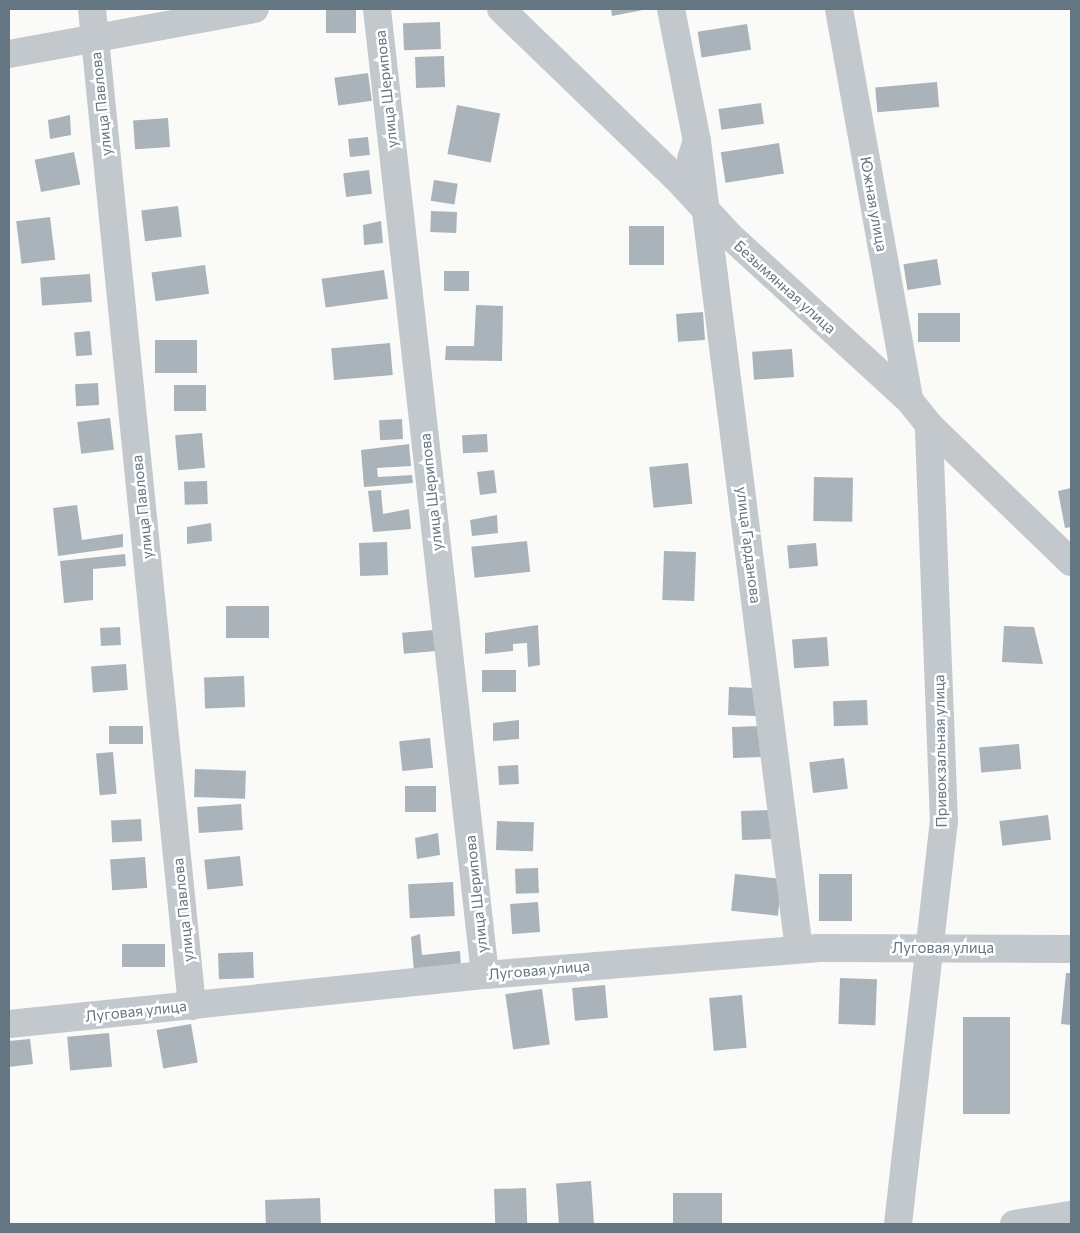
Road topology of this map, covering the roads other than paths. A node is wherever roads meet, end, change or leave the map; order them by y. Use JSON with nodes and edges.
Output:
{"nodes":[{"id":1,"x":92,"y":9,"type":"edge"},
{"id":2,"x":255,"y":9,"type":"edge"},
{"id":3,"x":377,"y":9,"type":"edge"},
{"id":4,"x":501,"y":9,"type":"edge"},
{"id":5,"x":671,"y":9,"type":"edge"},
{"id":6,"x":839,"y":9,"type":"edge"},
{"id":7,"x":95,"y":40,"type":"junction"},
{"id":8,"x":9,"y":54,"type":"edge"},
{"id":9,"x":697,"y":141,"type":"junction"},
{"id":10,"x":682,"y":184,"type":"junction"},
{"id":11,"x":708,"y":212,"type":"junction"},
{"id":12,"x":908,"y":400,"type":"junction"},
{"id":13,"x":929,"y":425,"type":"junction"},
{"id":14,"x":1071,"y":562,"type":"edge"},
{"id":15,"x":928,"y":947,"type":"junction"},
{"id":16,"x":799,"y":949,"type":"junction"},
{"id":17,"x":1071,"y":949,"type":"edge"},
{"id":18,"x":485,"y":975,"type":"junction"},
{"id":19,"x":192,"y":1006,"type":"junction"},
{"id":20,"x":9,"y":1024,"type":"edge"},
{"id":21,"x":1071,"y":1215,"type":"edge"},
{"id":22,"x":898,"y":1224,"type":"edge"},
{"id":23,"x":1014,"y":1224,"type":"edge"}],
"edges":[{"from":1,"to":7,"type":"street","name":"улица Павлова"},
{"from":2,"to":7,"type":"street"},
{"from":3,"to":18,"type":"street","name":"улица Шерипова"},
{"from":4,"to":10,"type":"street","name":"Безымянная улица"},
{"from":5,"to":9,"type":"street","name":"улица Гарданова"},
{"from":6,"to":12,"type":"street","name":"Южная улица"},
{"from":7,"to":8,"type":"street"},
{"from":7,"to":19,"type":"street","name":"улица Павлова"},
{"from":9,"to":10,"type":"street"},
{"from":9,"to":11,"type":"street","name":"улица Гарданова"},
{"from":10,"to":11,"type":"street","name":"Безымянная улица"},
{"from":11,"to":12,"type":"street","name":"Безымянная улица"},
{"from":11,"to":16,"type":"street","name":"улица Гарданова"},
{"from":12,"to":13,"type":"street","name":"Безымянная улица"},
{"from":13,"to":14,"type":"street","name":"Безымянная улица"},
{"from":13,"to":15,"type":"street","name":"Привокзальная улица"},
{"from":15,"to":16,"type":"street","name":"Луговая улица"},
{"from":15,"to":17,"type":"street","name":"Луговая улица"},
{"from":15,"to":22,"type":"street","name":"Привокзальная улица"},
{"from":16,"to":18,"type":"street","name":"Луговая улица"},
{"from":18,"to":19,"type":"street","name":"Луговая улица"},
{"from":19,"to":20,"type":"street","name":"Луговая улица"},
{"from":21,"to":23,"type":"street"}]}
